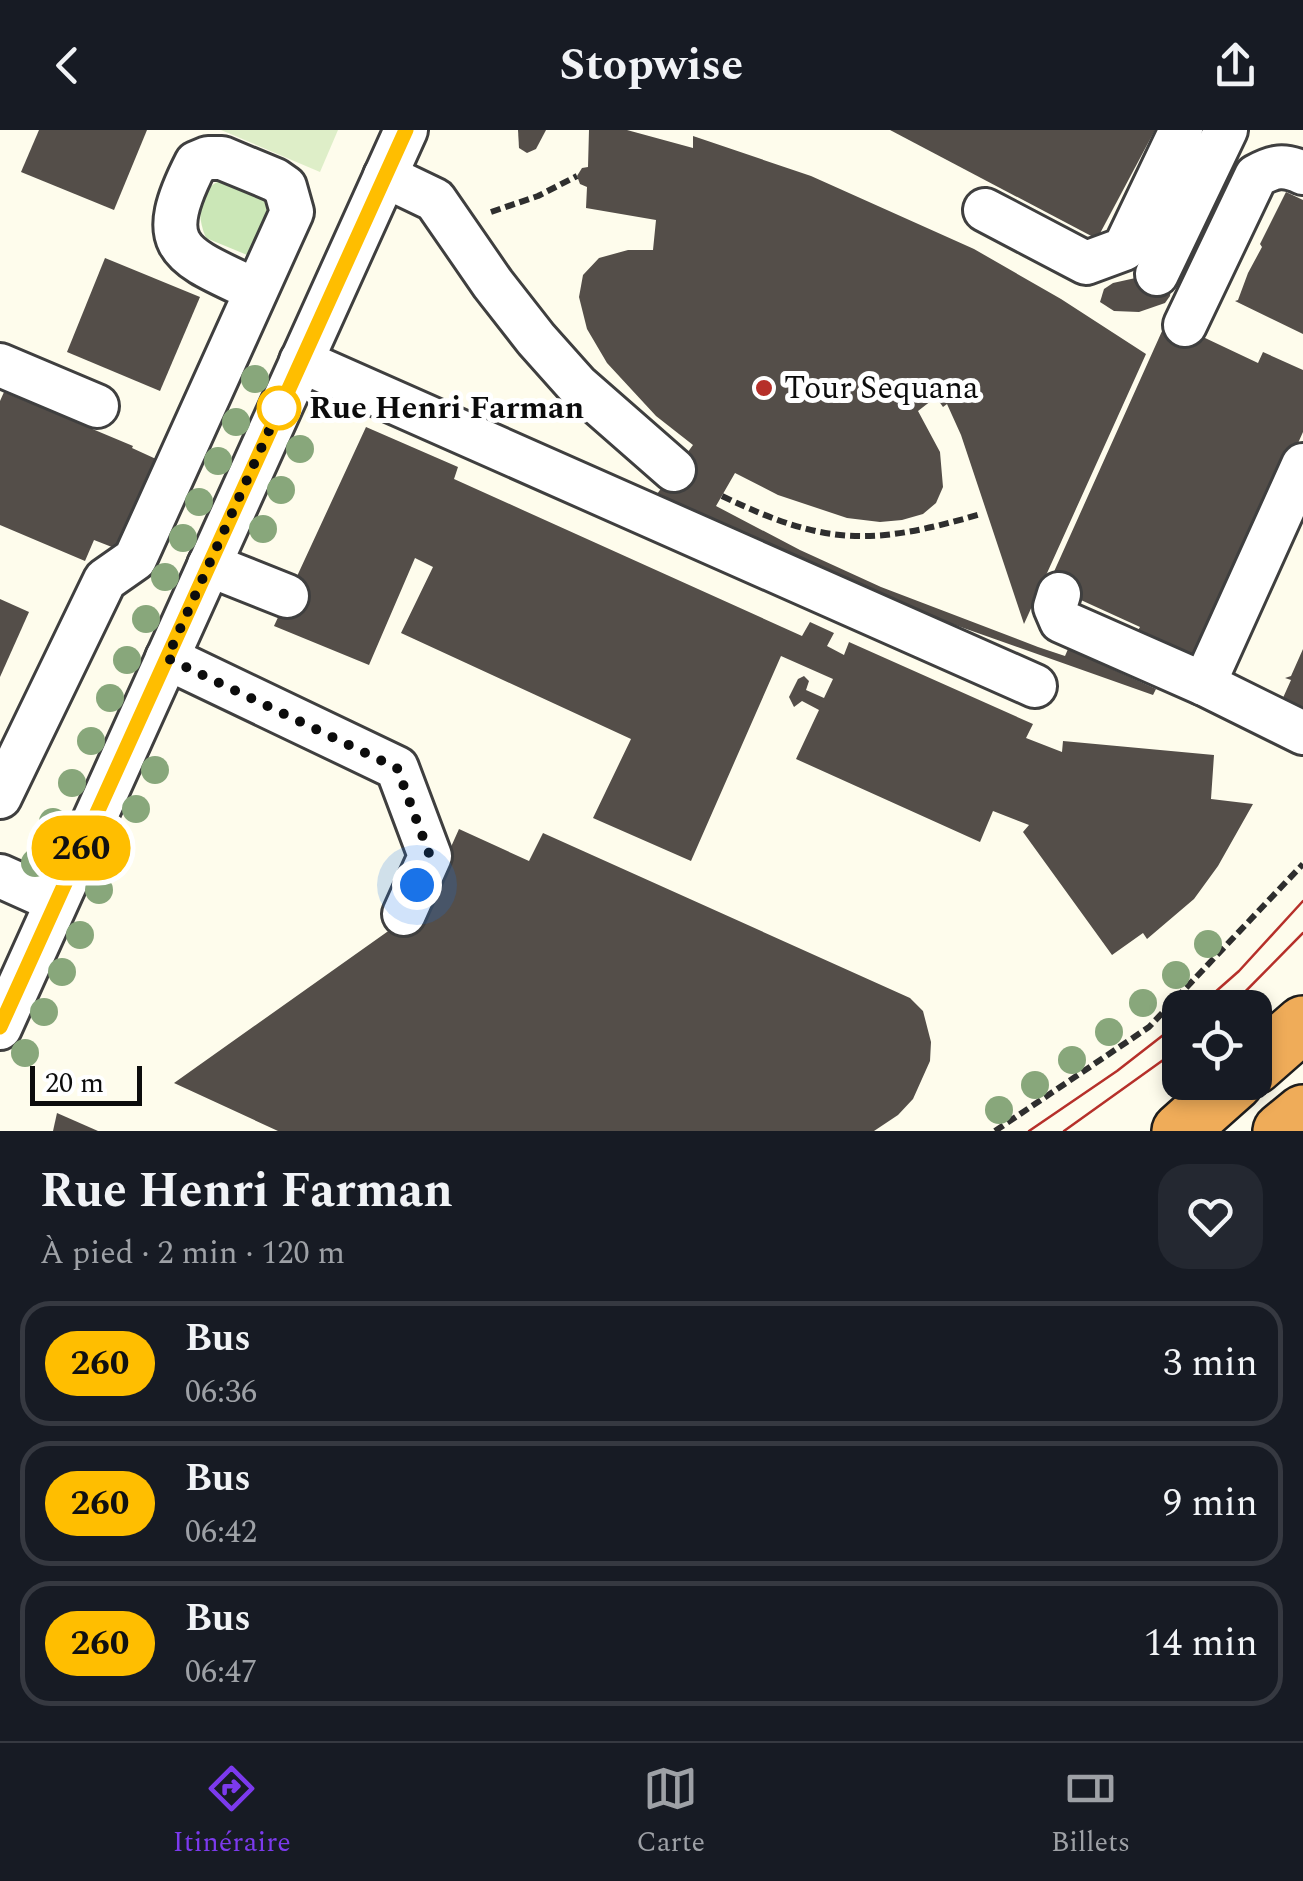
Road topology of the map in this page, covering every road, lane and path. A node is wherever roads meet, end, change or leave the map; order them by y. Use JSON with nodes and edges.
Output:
{"nodes":[{"id":1,"x":406,"y":130,"type":"edge"},
{"id":2,"x":1180,"y":130,"type":"edge"},
{"id":3,"x":1226,"y":130,"type":"edge"},
{"id":4,"x":1303,"y":173,"type":"edge"},
{"id":5,"x":385,"y":176,"type":"junction"},
{"id":6,"x":577,"y":176,"type":"dead end"},
{"id":7,"x":985,"y":210,"type":"dead end"},
{"id":8,"x":450,"y":222,"type":"junction"},
{"id":9,"x":1157,"y":274,"type":"dead end"},
{"id":10,"x":254,"y":290,"type":"dead end"},
{"id":11,"x":1185,"y":325,"type":"dead end"},
{"id":12,"x":301,"y":361,"type":"junction"},
{"id":13,"x":0,"y":365,"type":"edge"},
{"id":14,"x":97,"y":406,"type":"dead end"},
{"id":15,"x":1303,"y":464,"type":"edge"},
{"id":16,"x":674,"y":470,"type":"dead end"},
{"id":17,"x":722,"y":496,"type":"dead end"},
{"id":18,"x":981,"y":514,"type":"dead end"},
{"id":19,"x":209,"y":565,"type":"junction"},
{"id":20,"x":1059,"y":594,"type":"dead end"},
{"id":21,"x":287,"y":596,"type":"dead end"},
{"id":22,"x":167,"y":658,"type":"junction"},
{"id":23,"x":1204,"y":684,"type":"junction"},
{"id":24,"x":1035,"y":686,"type":"dead end"},
{"id":25,"x":1303,"y":733,"type":"edge"},
{"id":26,"x":10,"y":754,"type":"edge"},
{"id":27,"x":0,"y":797,"type":"edge"},
{"id":28,"x":1303,"y":864,"type":"edge"},
{"id":29,"x":0,"y":876,"type":"edge"},
{"id":30,"x":56,"y":901,"type":"junction"},
{"id":31,"x":404,"y":914,"type":"dead end"},
{"id":32,"x":1303,"y":1024,"type":"edge"},
{"id":33,"x":0,"y":1028,"type":"edge"},
{"id":34,"x":1272,"y":1051,"type":"edge"},
{"id":35,"x":1215,"y":1100,"type":"edge"},
{"id":36,"x":1303,"y":1112,"type":"edge"},
{"id":37,"x":994,"y":1131,"type":"edge"},
{"id":38,"x":1180,"y":1131,"type":"edge"},
{"id":39,"x":1281,"y":1131,"type":"edge"}],
"edges":[{"from":1,"to":5,"type":"street"},
{"from":2,"to":7,"type":"street"},
{"from":3,"to":9,"type":"street"},
{"from":4,"to":11,"type":"street"},
{"from":5,"to":8,"type":"street"},
{"from":5,"to":12,"type":"street"},
{"from":6,"to":8,"type":"path"},
{"from":8,"to":16,"type":"street"},
{"from":10,"to":26,"type":"street"},
{"from":12,"to":19,"type":"street"},
{"from":12,"to":24,"type":"street"},
{"from":13,"to":14,"type":"street"},
{"from":15,"to":23,"type":"street"},
{"from":17,"to":18,"type":"path"},
{"from":19,"to":21,"type":"street"},
{"from":19,"to":22,"type":"street"},
{"from":20,"to":23,"type":"street"},
{"from":22,"to":30,"type":"street"},
{"from":22,"to":31,"type":"street"},
{"from":23,"to":25,"type":"street"},
{"from":26,"to":27,"type":"street"},
{"from":28,"to":37,"type":"path"},
{"from":29,"to":30,"type":"street"},
{"from":30,"to":33,"type":"street"},
{"from":32,"to":34,"type":"highway"},
{"from":35,"to":38,"type":"highway"},
{"from":36,"to":39,"type":"highway"}]}
